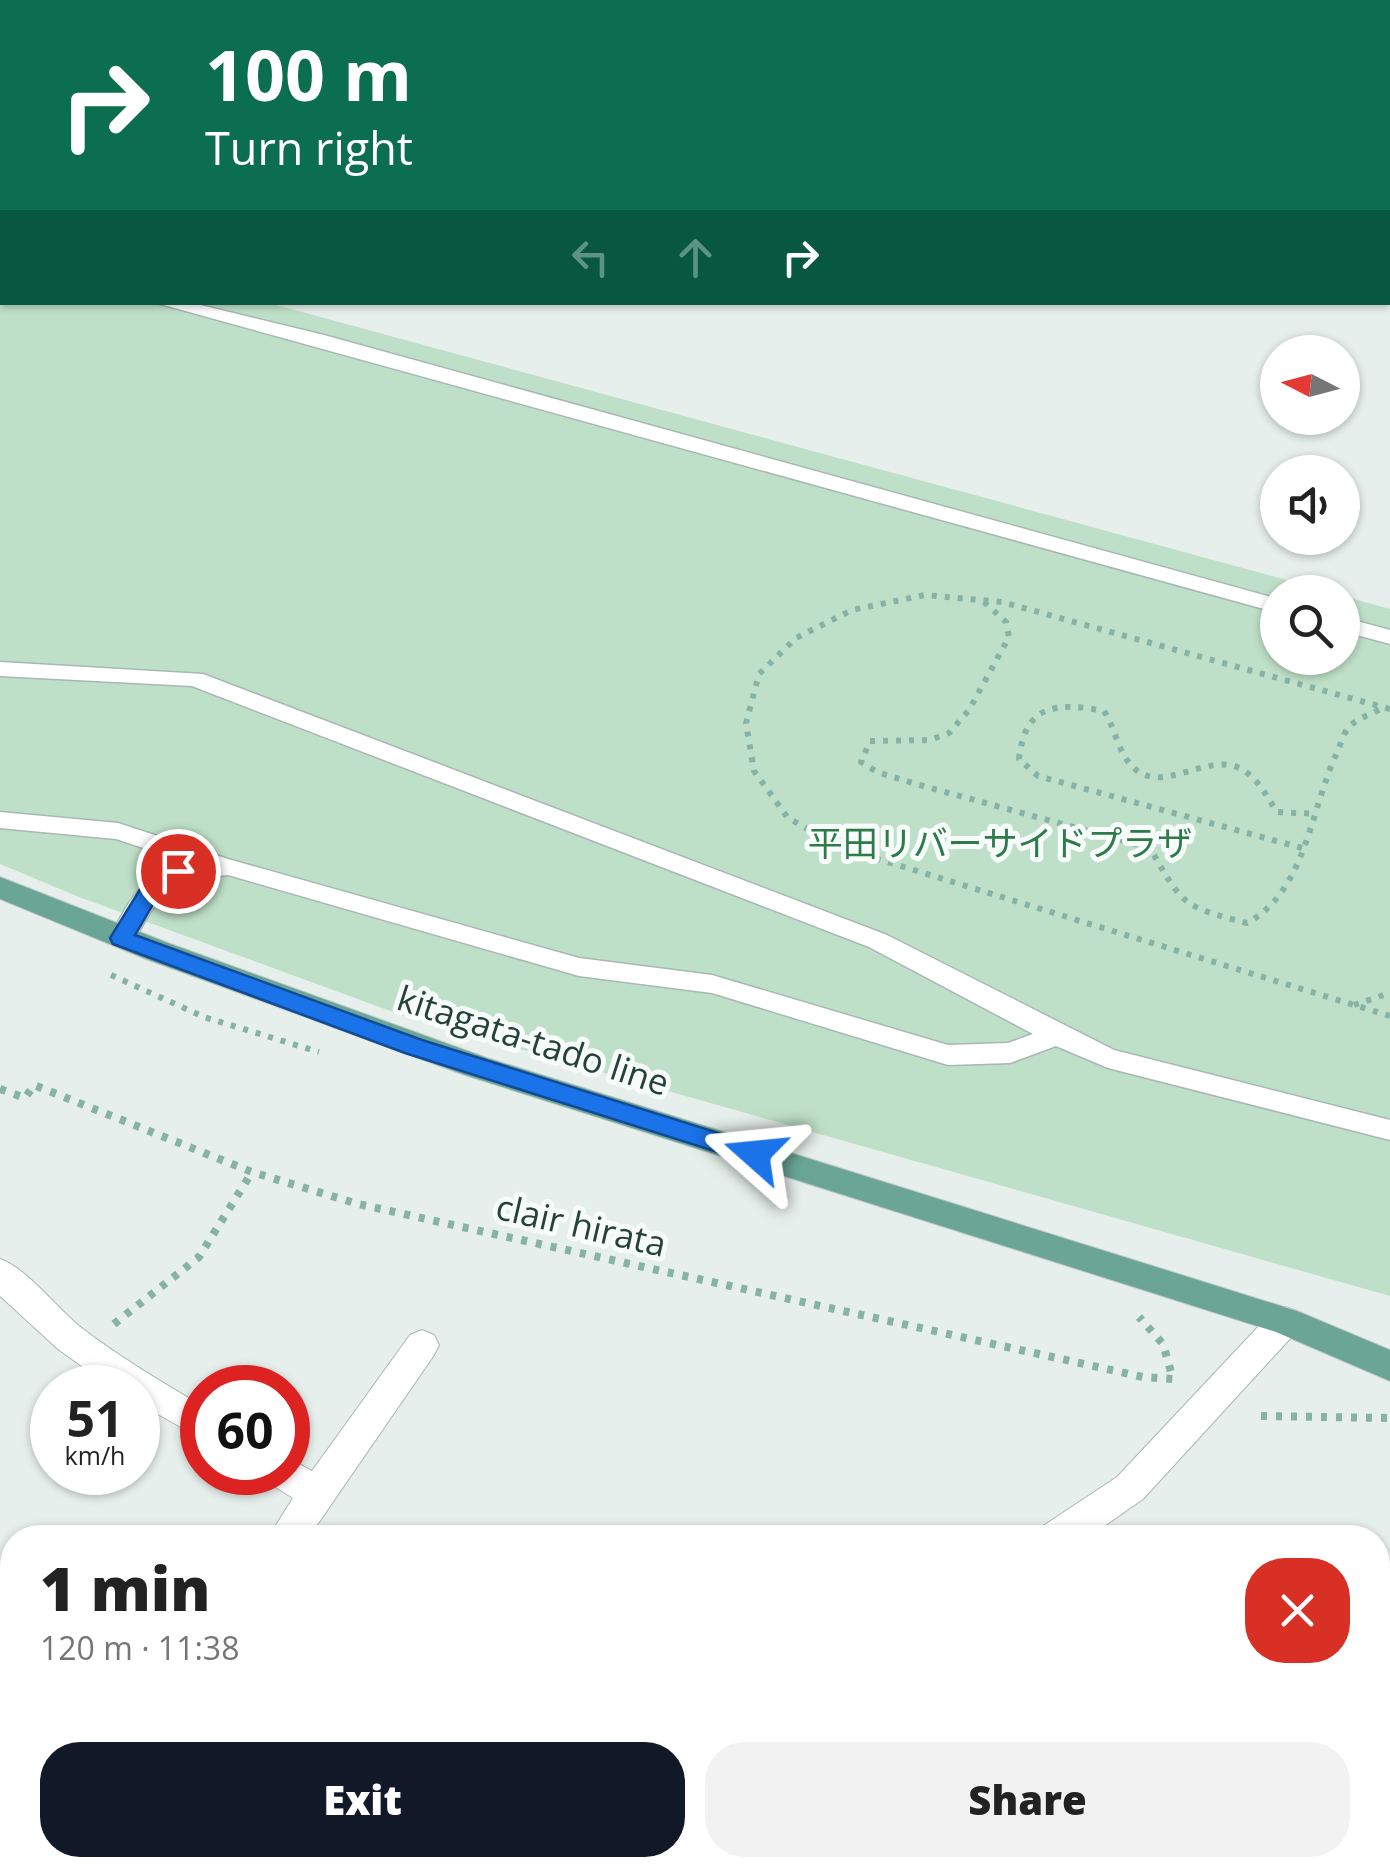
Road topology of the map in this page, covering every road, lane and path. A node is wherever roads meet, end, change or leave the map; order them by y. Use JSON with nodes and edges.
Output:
{"nodes":[{"id":1,"x":175,"y":305,"type":"edge"},
{"id":2,"x":983,"y":600,"type":"junction"},
{"id":3,"x":1260,"y":601,"type":"edge"},
{"id":4,"x":1360,"y":629,"type":"edge"},
{"id":5,"x":1390,"y":638,"type":"edge"},
{"id":6,"x":0,"y":669,"type":"edge"},
{"id":7,"x":1387,"y":708,"type":"edge"},
{"id":8,"x":1317,"y":814,"type":"junction"},
{"id":9,"x":0,"y":820,"type":"edge"},
{"id":10,"x":1302,"y":848,"type":"junction"},
{"id":11,"x":228,"y":867,"type":"junction"},
{"id":12,"x":0,"y":887,"type":"edge"},
{"id":13,"x":122,"y":938,"type":"junction"},
{"id":14,"x":1390,"y":993,"type":"edge"},
{"id":15,"x":1354,"y":1005,"type":"junction"},
{"id":16,"x":1390,"y":1016,"type":"edge"},
{"id":17,"x":1057,"y":1035,"type":"junction"},
{"id":18,"x":0,"y":1089,"type":"edge"},
{"id":19,"x":1390,"y":1130,"type":"edge"},
{"id":20,"x":252,"y":1172,"type":"junction"},
{"id":21,"x":0,"y":1273,"type":"edge"},
{"id":22,"x":124,"y":1316,"type":"dead end"},
{"id":23,"x":1286,"y":1321,"type":"junction"},
{"id":24,"x":1390,"y":1344,"type":"edge"},
{"id":25,"x":422,"y":1345,"type":"dead end"},
{"id":26,"x":1390,"y":1366,"type":"edge"},
{"id":27,"x":1173,"y":1379,"type":"dead end"},
{"id":28,"x":180,"y":1411,"type":"edge"},
{"id":29,"x":1262,"y":1416,"type":"dead end"},
{"id":30,"x":1390,"y":1418,"type":"edge"},
{"id":31,"x":310,"y":1489,"type":"edge"},
{"id":32,"x":318,"y":1494,"type":"junction"},
{"id":33,"x":295,"y":1525,"type":"edge"},
{"id":34,"x":1075,"y":1525,"type":"edge"}],
"edges":[{"from":1,"to":3,"type":"lane"},
{"from":2,"to":7,"type":"path"},
{"from":2,"to":10,"type":"path"},
{"from":2,"to":15,"type":"path"},
{"from":4,"to":5,"type":"lane"},
{"from":6,"to":17,"type":"lane"},
{"from":7,"to":8,"type":"path"},
{"from":8,"to":10,"type":"path"},
{"from":8,"to":10,"type":"path"},
{"from":9,"to":11,"type":"lane"},
{"from":11,"to":13,"type":"lane"},
{"from":11,"to":17,"type":"lane"},
{"from":12,"to":13,"type":"main road","name":"kitagata-tado line"},
{"from":13,"to":23,"type":"main road","name":"kitagata-tado line"},
{"from":14,"to":15,"type":"path"},
{"from":15,"to":16,"type":"path"},
{"from":17,"to":19,"type":"lane"},
{"from":18,"to":20,"type":"path","name":"clair hirata"},
{"from":20,"to":22,"type":"path"},
{"from":20,"to":27,"type":"path","name":"clair hirata"},
{"from":21,"to":28,"type":"street"},
{"from":23,"to":24,"type":"main road"},
{"from":23,"to":26,"type":"main road","name":"kitagata-tado line"},
{"from":23,"to":34,"type":"street"},
{"from":25,"to":32,"type":"street"},
{"from":29,"to":30,"type":"path"},
{"from":31,"to":32,"type":"street"},
{"from":32,"to":33,"type":"street"}]}
